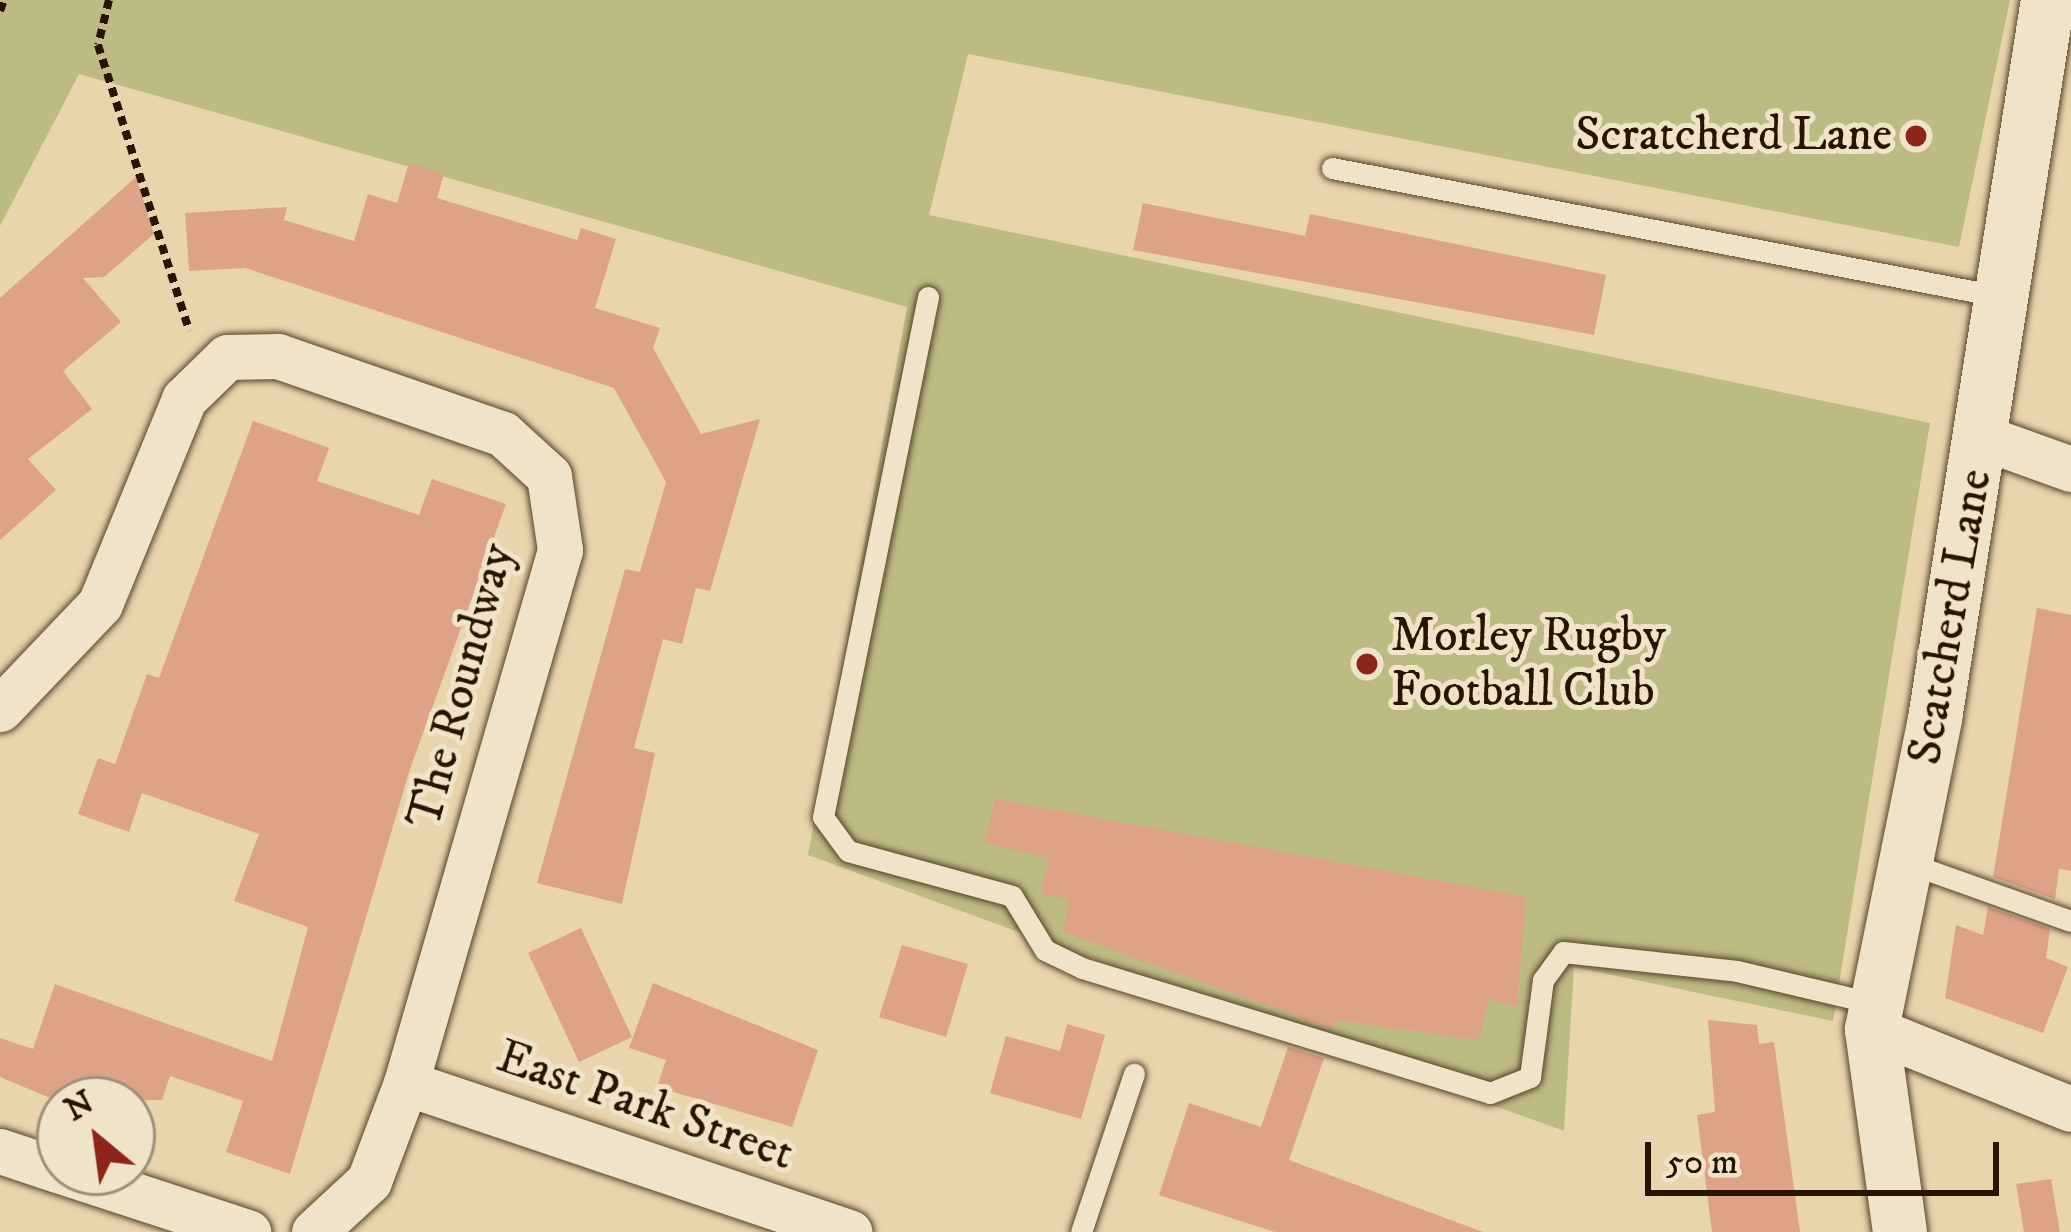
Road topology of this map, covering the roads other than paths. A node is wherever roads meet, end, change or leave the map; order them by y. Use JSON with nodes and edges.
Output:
{"nodes":[{"id":1,"x":2048,"y":0,"type":"edge"},
{"id":2,"x":1332,"y":168,"type":"dead end"},
{"id":3,"x":1998,"y":296,"type":"junction"},
{"id":4,"x":928,"y":297,"type":"dead end"},
{"id":5,"x":1982,"y":437,"type":"junction"},
{"id":6,"x":2071,"y":469,"type":"edge"},
{"id":7,"x":0,"y":709,"type":"edge"},
{"id":8,"x":1906,"y":862,"type":"junction"},
{"id":9,"x":2071,"y":921,"type":"edge"},
{"id":10,"x":1875,"y":1017,"type":"junction"},
{"id":11,"x":1134,"y":1074,"type":"dead end"},
{"id":12,"x":406,"y":1083,"type":"junction"},
{"id":13,"x":2071,"y":1108,"type":"edge"},
{"id":14,"x":0,"y":1151,"type":"edge"},
{"id":15,"x":36,"y":1163,"type":"edge"},
{"id":16,"x":138,"y":1196,"type":"edge"},
{"id":17,"x":248,"y":1232,"type":"edge"},
{"id":18,"x":314,"y":1232,"type":"edge"},
{"id":19,"x":850,"y":1232,"type":"edge"},
{"id":20,"x":1081,"y":1232,"type":"edge"},
{"id":21,"x":1900,"y":1232,"type":"edge"}],
"edges":[{"from":1,"to":3,"type":"street","name":"Scatcherd Lane"},
{"from":2,"to":3,"type":"lane"},
{"from":3,"to":5,"type":"street","name":"Scatcherd Lane"},
{"from":4,"to":10,"type":"lane"},
{"from":5,"to":6,"type":"street"},
{"from":5,"to":8,"type":"street","name":"Scatcherd Lane"},
{"from":7,"to":12,"type":"street","name":"The Roundway"},
{"from":8,"to":9,"type":"lane"},
{"from":8,"to":10,"type":"street","name":"Scatcherd Lane"},
{"from":10,"to":13,"type":"street"},
{"from":10,"to":21,"type":"street","name":"Scatcherd Lane"},
{"from":11,"to":20,"type":"lane"},
{"from":12,"to":18,"type":"street","name":"The Roundway"},
{"from":12,"to":19,"type":"street","name":"East Park Street"},
{"from":14,"to":15,"type":"street"},
{"from":16,"to":17,"type":"street"}]}
